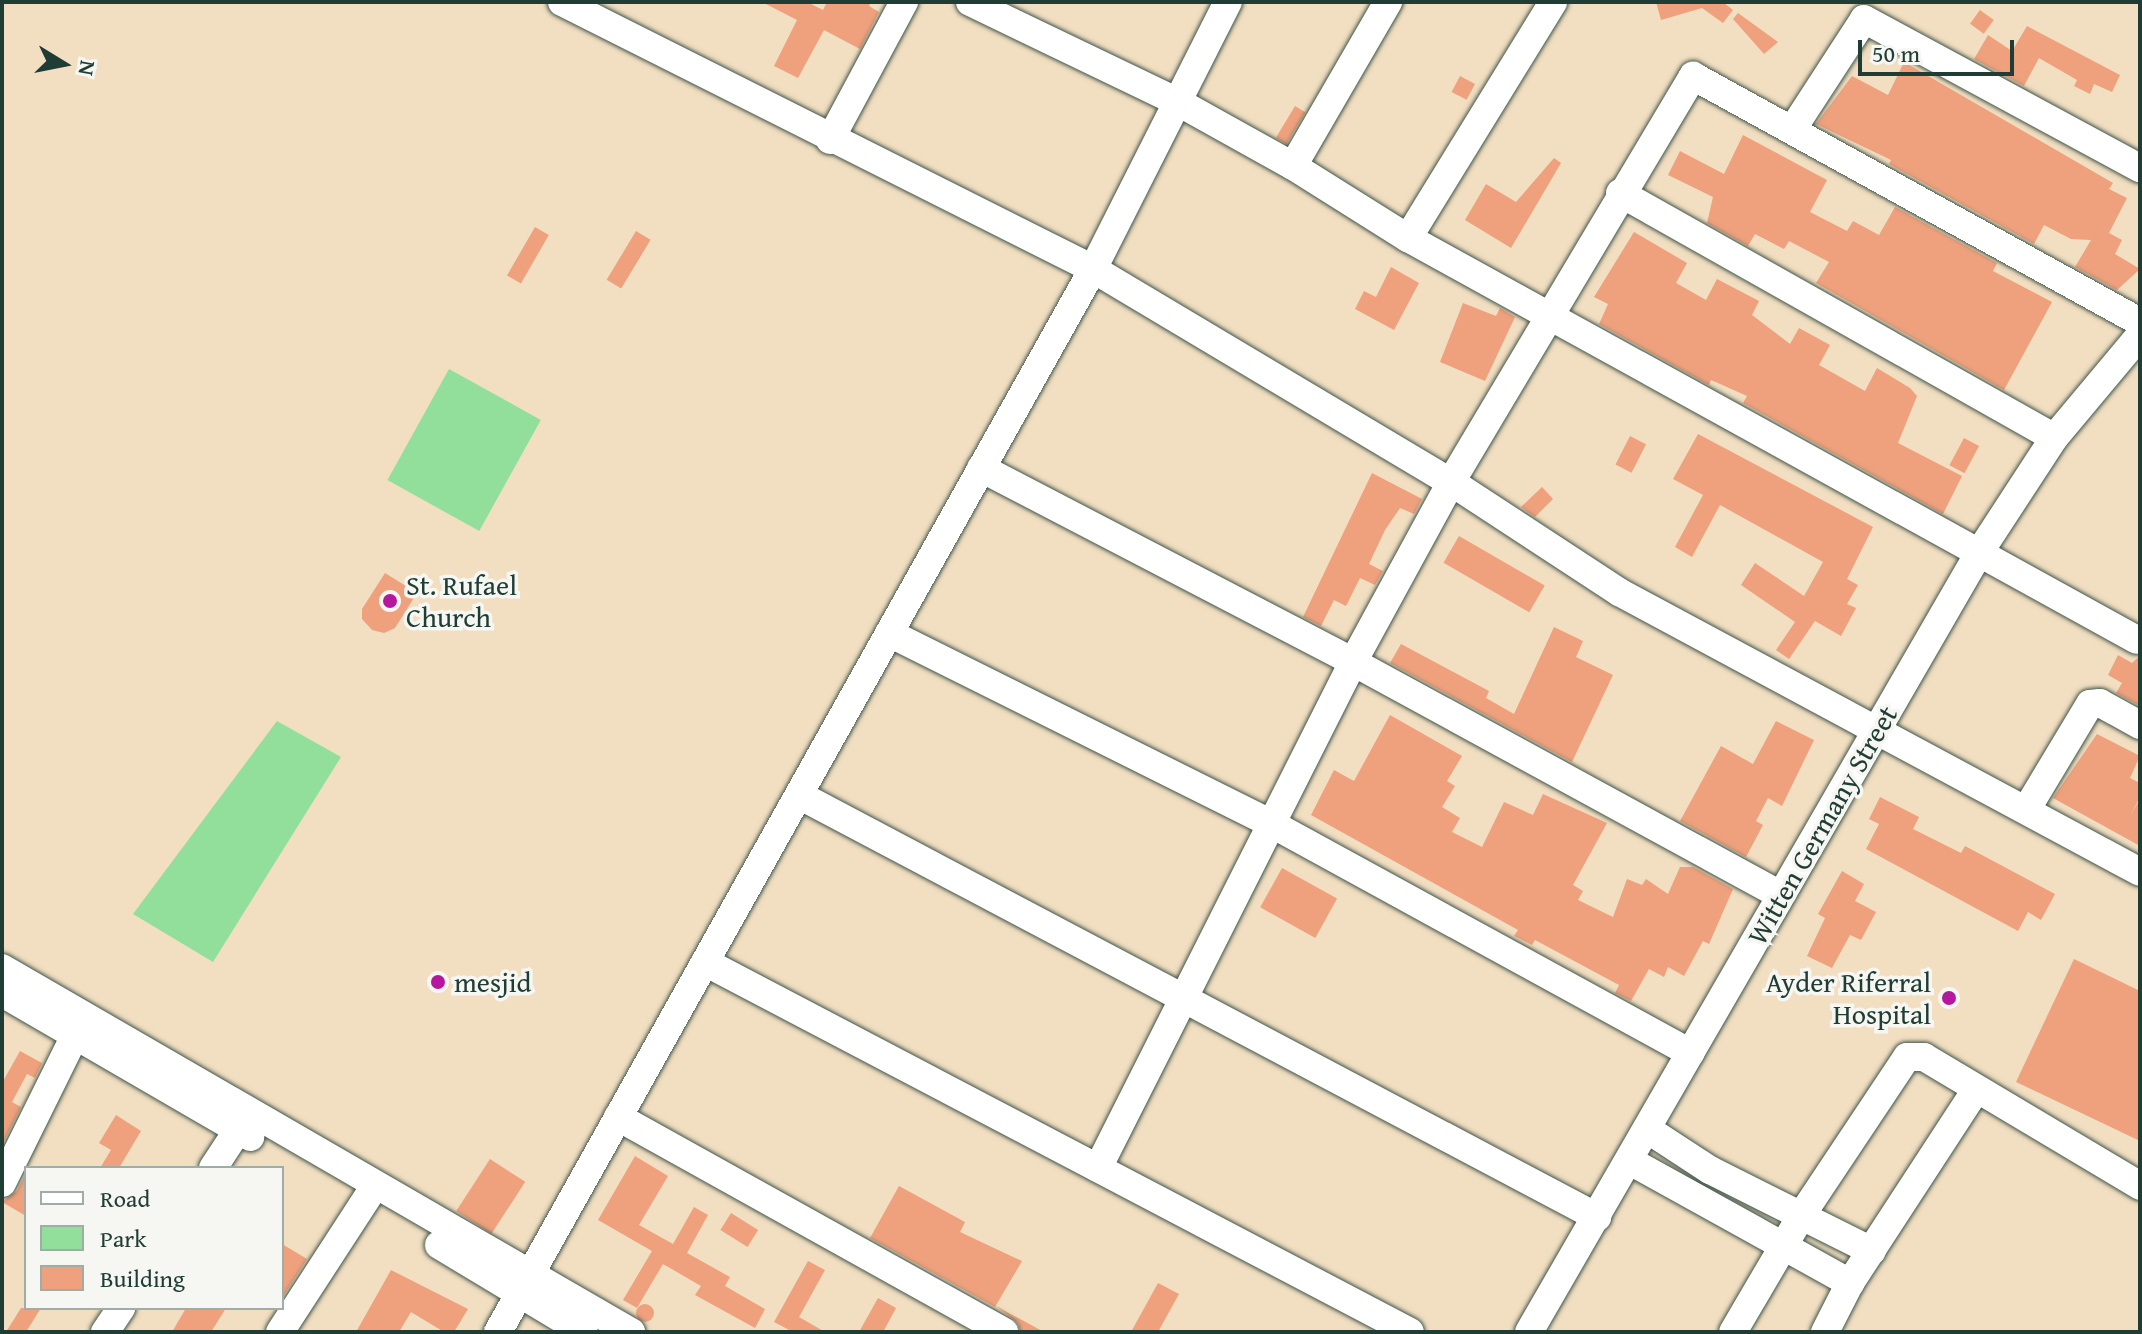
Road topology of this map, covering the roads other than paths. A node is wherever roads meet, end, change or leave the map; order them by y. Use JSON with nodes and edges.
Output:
{"nodes":[{"id":1,"x":562,"y":2,"type":"edge"},
{"id":2,"x":904,"y":2,"type":"edge"},
{"id":3,"x":970,"y":2,"type":"edge"},
{"id":4,"x":1228,"y":2,"type":"edge"},
{"id":5,"x":1388,"y":2,"type":"edge"},
{"id":6,"x":1553,"y":2,"type":"edge"},
{"id":7,"x":1178,"y":102,"type":"junction"},
{"id":8,"x":1792,"y":130,"type":"junction"},
{"id":9,"x":830,"y":140,"type":"junction"},
{"id":10,"x":1293,"y":166,"type":"junction"},
{"id":11,"x":2140,"y":168,"type":"edge"},
{"id":12,"x":1620,"y":193,"type":"junction"},
{"id":13,"x":1408,"y":238,"type":"junction"},
{"id":14,"x":1093,"y":269,"type":"junction"},
{"id":15,"x":1547,"y":315,"type":"junction"},
{"id":16,"x":2140,"y":322,"type":"edge"},
{"id":17,"x":2140,"y":335,"type":"edge"},
{"id":18,"x":2054,"y":438,"type":"junction"},
{"id":19,"x":981,"y":468,"type":"junction"},
{"id":20,"x":1451,"y":482,"type":"junction"},
{"id":21,"x":1979,"y":553,"type":"junction"},
{"id":22,"x":889,"y":633,"type":"junction"},
{"id":23,"x":2137,"y":640,"type":"dead end"},
{"id":24,"x":1353,"y":662,"type":"junction"},
{"id":25,"x":2140,"y":725,"type":"edge"},
{"id":26,"x":1876,"y":731,"type":"junction"},
{"id":27,"x":799,"y":795,"type":"junction"},
{"id":28,"x":2028,"y":807,"type":"junction"},
{"id":29,"x":1272,"y":824,"type":"junction"},
{"id":30,"x":2140,"y":872,"type":"edge"},
{"id":31,"x":1780,"y":895,"type":"junction"},
{"id":32,"x":705,"y":962,"type":"junction"},
{"id":33,"x":2,"y":968,"type":"edge"},
{"id":34,"x":2,"y":993,"type":"edge"},
{"id":35,"x":1186,"y":1001,"type":"junction"},
{"id":36,"x":75,"y":1035,"type":"junction"},
{"id":37,"x":1690,"y":1053,"type":"junction"},
{"id":38,"x":1976,"y":1090,"type":"junction"},
{"id":39,"x":618,"y":1117,"type":"junction"},
{"id":40,"x":244,"y":1122,"type":"junction"},
{"id":41,"x":1647,"y":1129,"type":"junction"},
{"id":42,"x":1630,"y":1161,"type":"junction"},
{"id":43,"x":214,"y":1166,"type":"edge"},
{"id":44,"x":1098,"y":1168,"type":"junction"},
{"id":45,"x":2,"y":1183,"type":"edge"},
{"id":46,"x":2140,"y":1186,"type":"edge"},
{"id":47,"x":370,"y":1195,"type":"junction"},
{"id":48,"x":1801,"y":1216,"type":"junction"},
{"id":49,"x":1597,"y":1217,"type":"junction"},
{"id":50,"x":1783,"y":1249,"type":"junction"},
{"id":51,"x":1872,"y":1251,"type":"junction"},
{"id":52,"x":525,"y":1283,"type":"junction"},
{"id":53,"x":1850,"y":1283,"type":"junction"},
{"id":54,"x":120,"y":1310,"type":"edge"},
{"id":55,"x":105,"y":1332,"type":"edge"},
{"id":56,"x":280,"y":1332,"type":"edge"},
{"id":57,"x":498,"y":1332,"type":"edge"},
{"id":58,"x":584,"y":1332,"type":"edge"},
{"id":59,"x":631,"y":1332,"type":"edge"},
{"id":60,"x":1004,"y":1332,"type":"edge"},
{"id":61,"x":1410,"y":1332,"type":"edge"},
{"id":62,"x":1529,"y":1332,"type":"edge"},
{"id":63,"x":1733,"y":1332,"type":"edge"},
{"id":64,"x":1825,"y":1332,"type":"edge"}],
"edges":[{"from":1,"to":9,"type":"street"},
{"from":2,"to":9,"type":"street"},
{"from":3,"to":7,"type":"street"},
{"from":4,"to":7,"type":"street"},
{"from":5,"to":10,"type":"street"},
{"from":6,"to":13,"type":"street"},
{"from":7,"to":10,"type":"street"},
{"from":7,"to":14,"type":"street"},
{"from":8,"to":11,"type":"street"},
{"from":8,"to":12,"type":"street"},
{"from":8,"to":16,"type":"street"},
{"from":9,"to":14,"type":"street"},
{"from":10,"to":13,"type":"street"},
{"from":12,"to":15,"type":"street"},
{"from":12,"to":18,"type":"street"},
{"from":13,"to":15,"type":"street"},
{"from":14,"to":19,"type":"street"},
{"from":14,"to":20,"type":"street"},
{"from":15,"to":20,"type":"street"},
{"from":15,"to":21,"type":"street"},
{"from":17,"to":18,"type":"street","name":"Witten Germany Street"},
{"from":18,"to":21,"type":"street","name":"Witten Germany Street"},
{"from":19,"to":22,"type":"street"},
{"from":19,"to":24,"type":"street"},
{"from":20,"to":24,"type":"street"},
{"from":20,"to":26,"type":"street"},
{"from":21,"to":23,"type":"street"},
{"from":21,"to":26,"type":"street","name":"Witten Germany Street"},
{"from":22,"to":27,"type":"street"},
{"from":22,"to":29,"type":"street"},
{"from":24,"to":29,"type":"street"},
{"from":24,"to":31,"type":"street"},
{"from":25,"to":28,"type":"street"},
{"from":26,"to":28,"type":"street"},
{"from":26,"to":31,"type":"street","name":"Witten Germany Street"},
{"from":27,"to":32,"type":"street"},
{"from":27,"to":35,"type":"street"},
{"from":28,"to":30,"type":"street"},
{"from":29,"to":35,"type":"street"},
{"from":29,"to":37,"type":"street"},
{"from":31,"to":37,"type":"street","name":"Witten Germany Street"},
{"from":32,"to":39,"type":"street"},
{"from":32,"to":44,"type":"street"},
{"from":33,"to":40,"type":"street"},
{"from":34,"to":36,"type":"street"},
{"from":35,"to":44,"type":"street"},
{"from":35,"to":49,"type":"street"},
{"from":36,"to":40,"type":"street"},
{"from":36,"to":45,"type":"street"},
{"from":37,"to":41,"type":"street","name":"Witten Germany Street"},
{"from":38,"to":46,"type":"street"},
{"from":38,"to":48,"type":"street"},
{"from":38,"to":51,"type":"street"},
{"from":39,"to":52,"type":"street"},
{"from":39,"to":60,"type":"street"},
{"from":40,"to":43,"type":"street"},
{"from":40,"to":47,"type":"street"},
{"from":41,"to":42,"type":"street","name":"Witten Germany Street"},
{"from":41,"to":48,"type":"street"},
{"from":42,"to":49,"type":"street","name":"Witten Germany Street"},
{"from":42,"to":50,"type":"street"},
{"from":44,"to":61,"type":"street"},
{"from":47,"to":52,"type":"street"},
{"from":47,"to":56,"type":"street"},
{"from":48,"to":50,"type":"street"},
{"from":48,"to":51,"type":"street"},
{"from":49,"to":62,"type":"street","name":"Witten Germany Street"},
{"from":50,"to":53,"type":"street"},
{"from":50,"to":63,"type":"street"},
{"from":51,"to":53,"type":"street"},
{"from":52,"to":57,"type":"street"},
{"from":52,"to":58,"type":"street"},
{"from":52,"to":59,"type":"street"},
{"from":53,"to":64,"type":"street"},
{"from":54,"to":55,"type":"street"}]}
